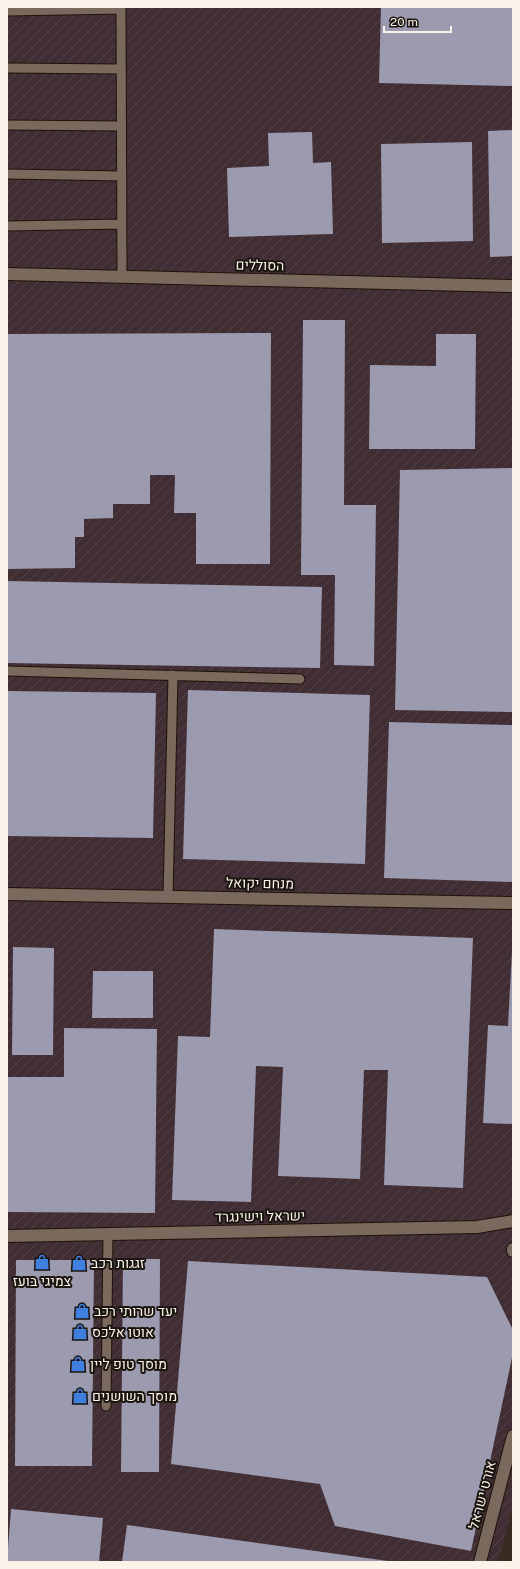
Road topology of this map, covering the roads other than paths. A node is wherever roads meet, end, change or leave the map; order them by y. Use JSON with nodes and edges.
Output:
{"nodes":[{"id":1,"x":121,"y":8,"type":"edge"},
{"id":2,"x":7,"y":11,"type":"edge"},
{"id":3,"x":7,"y":68,"type":"edge"},
{"id":4,"x":121,"y":69,"type":"junction"},
{"id":5,"x":7,"y":125,"type":"edge"},
{"id":6,"x":121,"y":126,"type":"junction"},
{"id":7,"x":7,"y":174,"type":"edge"},
{"id":8,"x":122,"y":176,"type":"junction"},
{"id":9,"x":122,"y":224,"type":"junction"},
{"id":10,"x":7,"y":226,"type":"edge"},
{"id":11,"x":7,"y":274,"type":"edge"},
{"id":12,"x":122,"y":277,"type":"junction"},
{"id":13,"x":513,"y":286,"type":"edge"},
{"id":14,"x":7,"y":671,"type":"edge"},
{"id":15,"x":173,"y":675,"type":"junction"},
{"id":16,"x":300,"y":679,"type":"dead end"},
{"id":17,"x":7,"y":894,"type":"edge"},
{"id":18,"x":168,"y":897,"type":"junction"},
{"id":19,"x":513,"y":903,"type":"edge"},
{"id":20,"x":513,"y":1221,"type":"edge"},
{"id":21,"x":108,"y":1234,"type":"junction"},
{"id":22,"x":7,"y":1236,"type":"edge"},
{"id":23,"x":106,"y":1406,"type":"dead end"},
{"id":24,"x":513,"y":1436,"type":"edge"},
{"id":25,"x":480,"y":1562,"type":"edge"}],
"edges":[{"from":1,"to":2,"type":"lane"},
{"from":1,"to":4,"type":"lane"},
{"from":3,"to":4,"type":"lane"},
{"from":4,"to":6,"type":"lane"},
{"from":5,"to":6,"type":"lane"},
{"from":6,"to":8,"type":"lane"},
{"from":7,"to":8,"type":"lane"},
{"from":8,"to":9,"type":"lane"},
{"from":9,"to":10,"type":"lane"},
{"from":9,"to":12,"type":"lane"},
{"from":11,"to":12,"type":"street","name":"הסוללים"},
{"from":12,"to":13,"type":"street","name":"הסוללים"},
{"from":14,"to":15,"type":"lane"},
{"from":15,"to":16,"type":"lane"},
{"from":15,"to":18,"type":"lane"},
{"from":17,"to":18,"type":"street","name":"מנחם יקואל"},
{"from":18,"to":19,"type":"street","name":"מנחם יקואל"},
{"from":20,"to":21,"type":"street","name":"ישראל וישינגרד"},
{"from":21,"to":22,"type":"street","name":"ישראל וישינגרד"},
{"from":21,"to":23,"type":"lane"},
{"from":24,"to":25,"type":"street","name":"אורט ישראל"}]}
